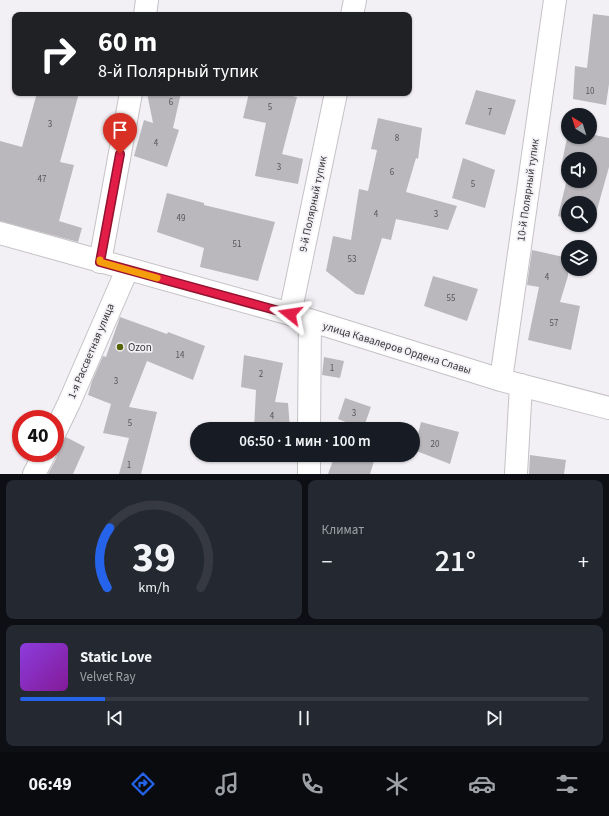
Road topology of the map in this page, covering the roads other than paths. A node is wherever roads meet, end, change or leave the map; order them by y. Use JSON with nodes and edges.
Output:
{"nodes":[{"id":1,"x":147,"y":0,"type":"edge"},
{"id":2,"x":355,"y":0,"type":"edge"},
{"id":3,"x":555,"y":0,"type":"edge"},
{"id":4,"x":145,"y":12,"type":"edge"},
{"id":5,"x":353,"y":12,"type":"edge"},
{"id":6,"x":129,"y":96,"type":"edge"},
{"id":7,"x":336,"y":96,"type":"edge"},
{"id":8,"x":0,"y":233,"type":"edge"},
{"id":9,"x":100,"y":262,"type":"junction"},
{"id":10,"x":127,"y":270,"type":"junction"},
{"id":11,"x":300,"y":318,"type":"junction"},
{"id":12,"x":511,"y":383,"type":"junction"},
{"id":13,"x":609,"y":408,"type":"edge"},
{"id":14,"x":64,"y":413,"type":"edge"},
{"id":15,"x":308,"y":422,"type":"edge"},
{"id":16,"x":40,"y":462,"type":"edge"},
{"id":17,"x":309,"y":462,"type":"edge"},
{"id":18,"x":34,"y":474,"type":"edge"},
{"id":19,"x":309,"y":474,"type":"edge"},
{"id":20,"x":516,"y":474,"type":"edge"}],
"edges":[{"from":1,"to":4,"type":"street"},
{"from":2,"to":5,"type":"street"},
{"from":3,"to":12,"type":"street","name":"10-й Полярный тупик"},
{"from":6,"to":9,"type":"street"},
{"from":7,"to":11,"type":"street","name":"9-й Полярный тупик"},
{"from":8,"to":9,"type":"street","name":"улица Кавалеров Ордена Славы"},
{"from":9,"to":10,"type":"street","name":"улица Кавалеров Ордена Славы"},
{"from":10,"to":11,"type":"street","name":"улица Кавалеров Ордена Славы"},
{"from":10,"to":14,"type":"street","name":"1-я Рассветная улица"},
{"from":11,"to":12,"type":"street","name":"улица Кавалеров Ордена Славы"},
{"from":11,"to":15,"type":"street","name":"9-й Полярный тупик"},
{"from":12,"to":13,"type":"street","name":"улица Кавалеров Ордена Славы"},
{"from":12,"to":20,"type":"street","name":"10-й Полярный тупик"},
{"from":16,"to":18,"type":"street"},
{"from":17,"to":19,"type":"street"}]}
